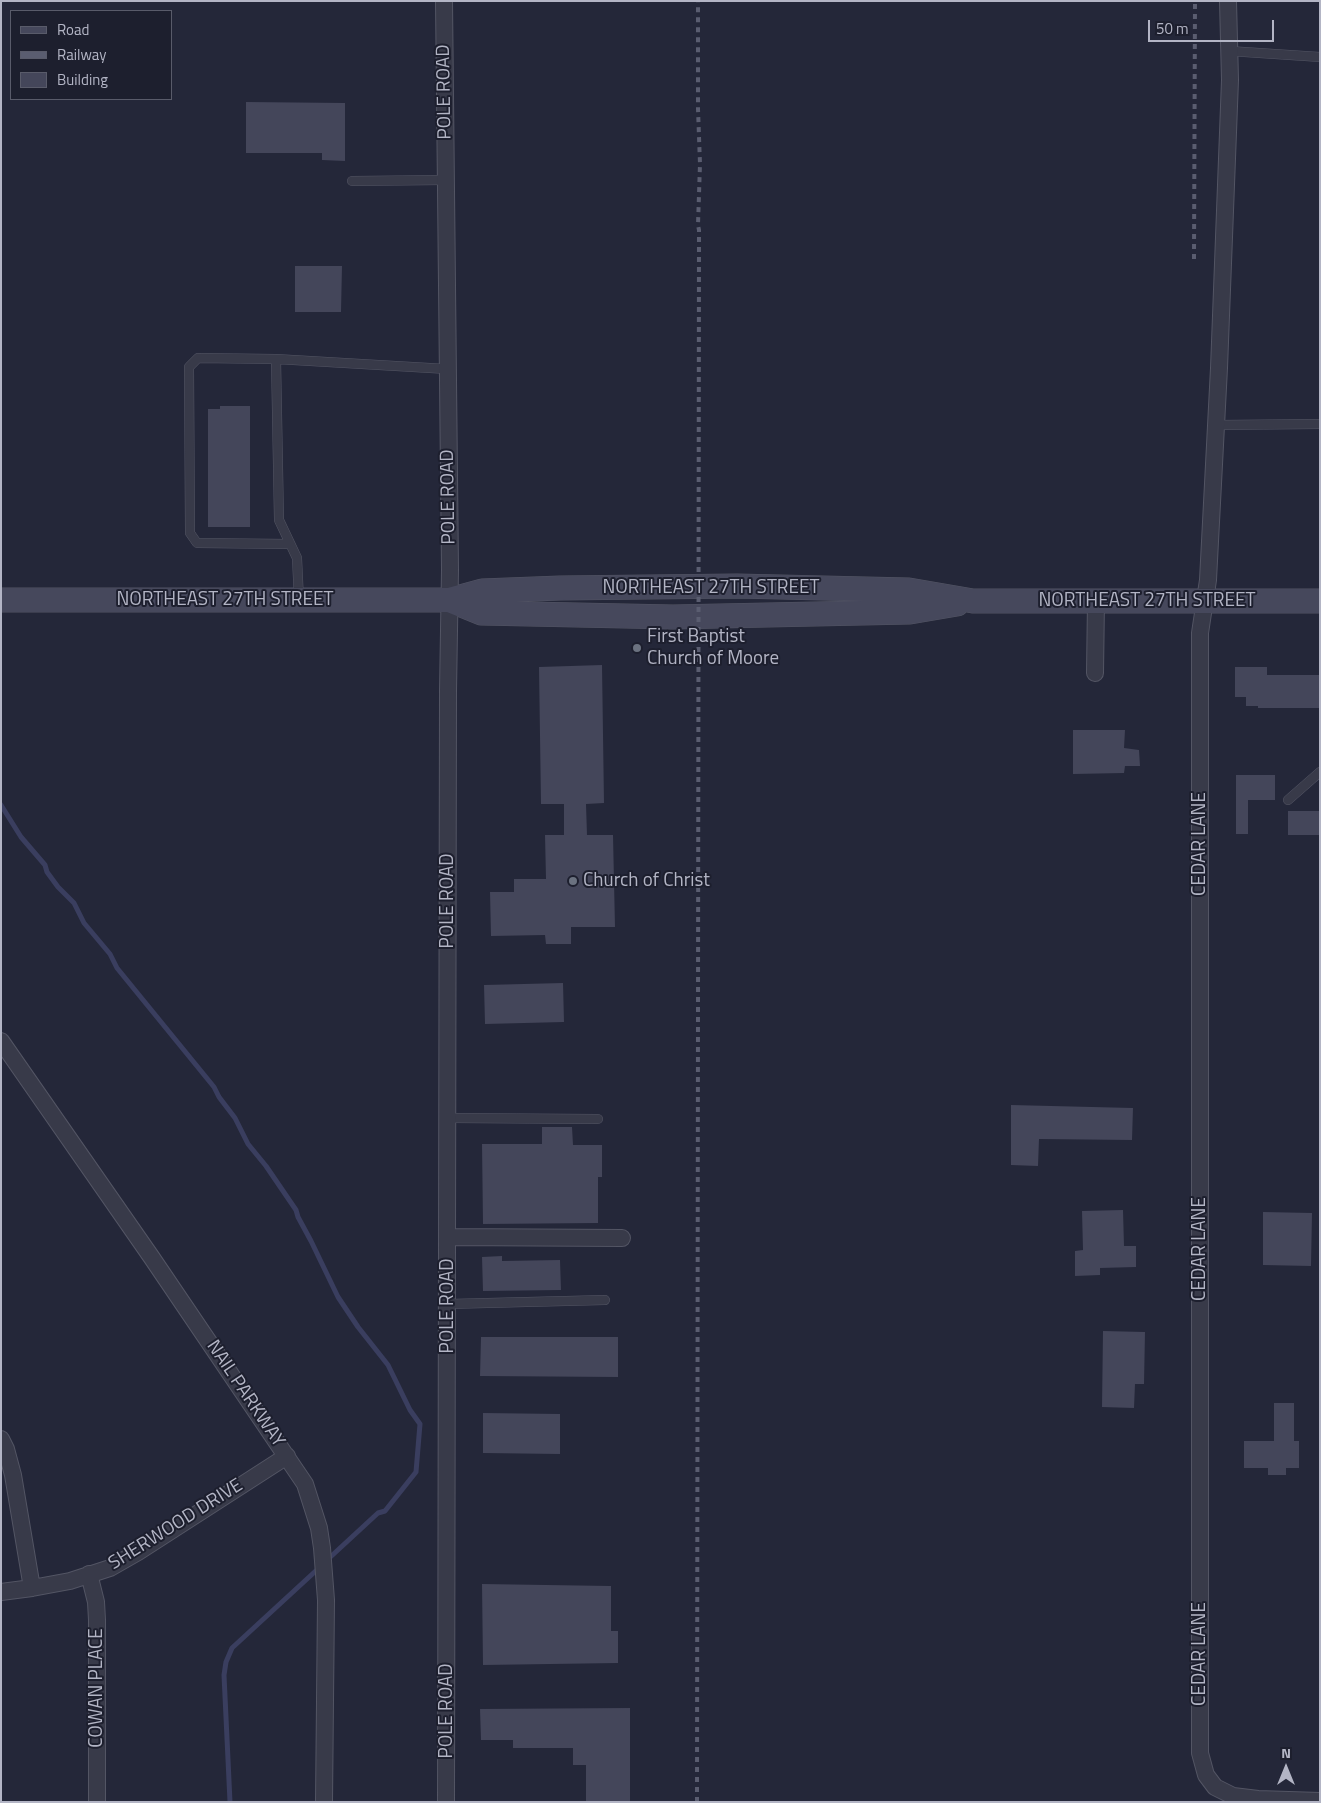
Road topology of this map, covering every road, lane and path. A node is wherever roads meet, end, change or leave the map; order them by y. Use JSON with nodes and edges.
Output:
{"nodes":[{"id":1,"x":444,"y":1,"type":"edge"},
{"id":2,"x":1228,"y":1,"type":"edge"},
{"id":3,"x":1229,"y":51,"type":"junction"},
{"id":4,"x":1320,"y":57,"type":"edge"},
{"id":5,"x":445,"y":180,"type":"junction"},
{"id":6,"x":352,"y":181,"type":"dead end"},
{"id":7,"x":276,"y":359,"type":"junction"},
{"id":8,"x":447,"y":369,"type":"junction"},
{"id":9,"x":1320,"y":424,"type":"edge"},
{"id":10,"x":1216,"y":425,"type":"junction"},
{"id":11,"x":290,"y":544,"type":"junction"},
{"id":12,"x":1,"y":600,"type":"edge"},
{"id":13,"x":299,"y":600,"type":"junction"},
{"id":14,"x":449,"y":600,"type":"junction"},
{"id":15,"x":1320,"y":600,"type":"edge"},
{"id":16,"x":1096,"y":601,"type":"junction"},
{"id":17,"x":1205,"y":601,"type":"junction"},
{"id":18,"x":1095,"y":673,"type":"dead end"},
{"id":19,"x":1320,"y":772,"type":"edge"},
{"id":20,"x":1288,"y":800,"type":"dead end"},
{"id":21,"x":1,"y":1042,"type":"edge"},
{"id":22,"x":448,"y":1118,"type":"junction"},
{"id":23,"x":598,"y":1119,"type":"dead end"},
{"id":24,"x":448,"y":1237,"type":"junction"},
{"id":25,"x":622,"y":1238,"type":"dead end"},
{"id":26,"x":605,"y":1300,"type":"dead end"},
{"id":27,"x":448,"y":1304,"type":"junction"},
{"id":28,"x":1,"y":1439,"type":"edge"},
{"id":29,"x":287,"y":1456,"type":"junction"},
{"id":30,"x":89,"y":1574,"type":"junction"},
{"id":31,"x":32,"y":1588,"type":"junction"},
{"id":32,"x":1,"y":1592,"type":"edge"},
{"id":33,"x":1320,"y":1801,"type":"edge"},
{"id":34,"x":96,"y":1802,"type":"edge"},
{"id":35,"x":324,"y":1802,"type":"edge"},
{"id":36,"x":446,"y":1802,"type":"edge"}],
"edges":[{"from":1,"to":5,"type":"street","name":"POLE ROAD"},
{"from":2,"to":3,"type":"street","name":"CEDAR LANE"},
{"from":3,"to":4,"type":"lane"},
{"from":3,"to":10,"type":"street","name":"CEDAR LANE"},
{"from":5,"to":6,"type":"lane"},
{"from":5,"to":8,"type":"street","name":"POLE ROAD"},
{"from":7,"to":8,"type":"lane"},
{"from":7,"to":11,"type":"lane"},
{"from":7,"to":11,"type":"lane"},
{"from":8,"to":14,"type":"street","name":"POLE ROAD"},
{"from":9,"to":10,"type":"lane"},
{"from":10,"to":17,"type":"street","name":"CEDAR LANE"},
{"from":11,"to":13,"type":"lane"},
{"from":12,"to":13,"type":"main road","name":"NORTHEAST 27TH STREET"},
{"from":13,"to":14,"type":"main road","name":"NORTHEAST 27TH STREET"},
{"from":14,"to":16,"type":"main road","name":"NORTHEAST 27TH STREET"},
{"from":14,"to":22,"type":"street","name":"POLE ROAD"},
{"from":15,"to":17,"type":"main road","name":"NORTHEAST 27TH STREET"},
{"from":16,"to":17,"type":"main road","name":"NORTHEAST 27TH STREET"},
{"from":16,"to":18,"type":"street"},
{"from":17,"to":33,"type":"street","name":"CEDAR LANE"},
{"from":19,"to":20,"type":"lane"},
{"from":21,"to":29,"type":"street","name":"NAIL PARKWAY"},
{"from":22,"to":23,"type":"lane"},
{"from":22,"to":24,"type":"street","name":"POLE ROAD"},
{"from":24,"to":25,"type":"street"},
{"from":24,"to":27,"type":"street","name":"POLE ROAD"},
{"from":26,"to":27,"type":"lane"},
{"from":27,"to":36,"type":"street","name":"POLE ROAD"},
{"from":28,"to":31,"type":"street"},
{"from":29,"to":30,"type":"street","name":"SHERWOOD DRIVE"},
{"from":29,"to":35,"type":"street","name":"NAIL PARKWAY"},
{"from":30,"to":31,"type":"street","name":"SHERWOOD DRIVE"},
{"from":30,"to":34,"type":"street","name":"COWAN PLACE"},
{"from":31,"to":32,"type":"street","name":"SHERWOOD DRIVE"}]}
